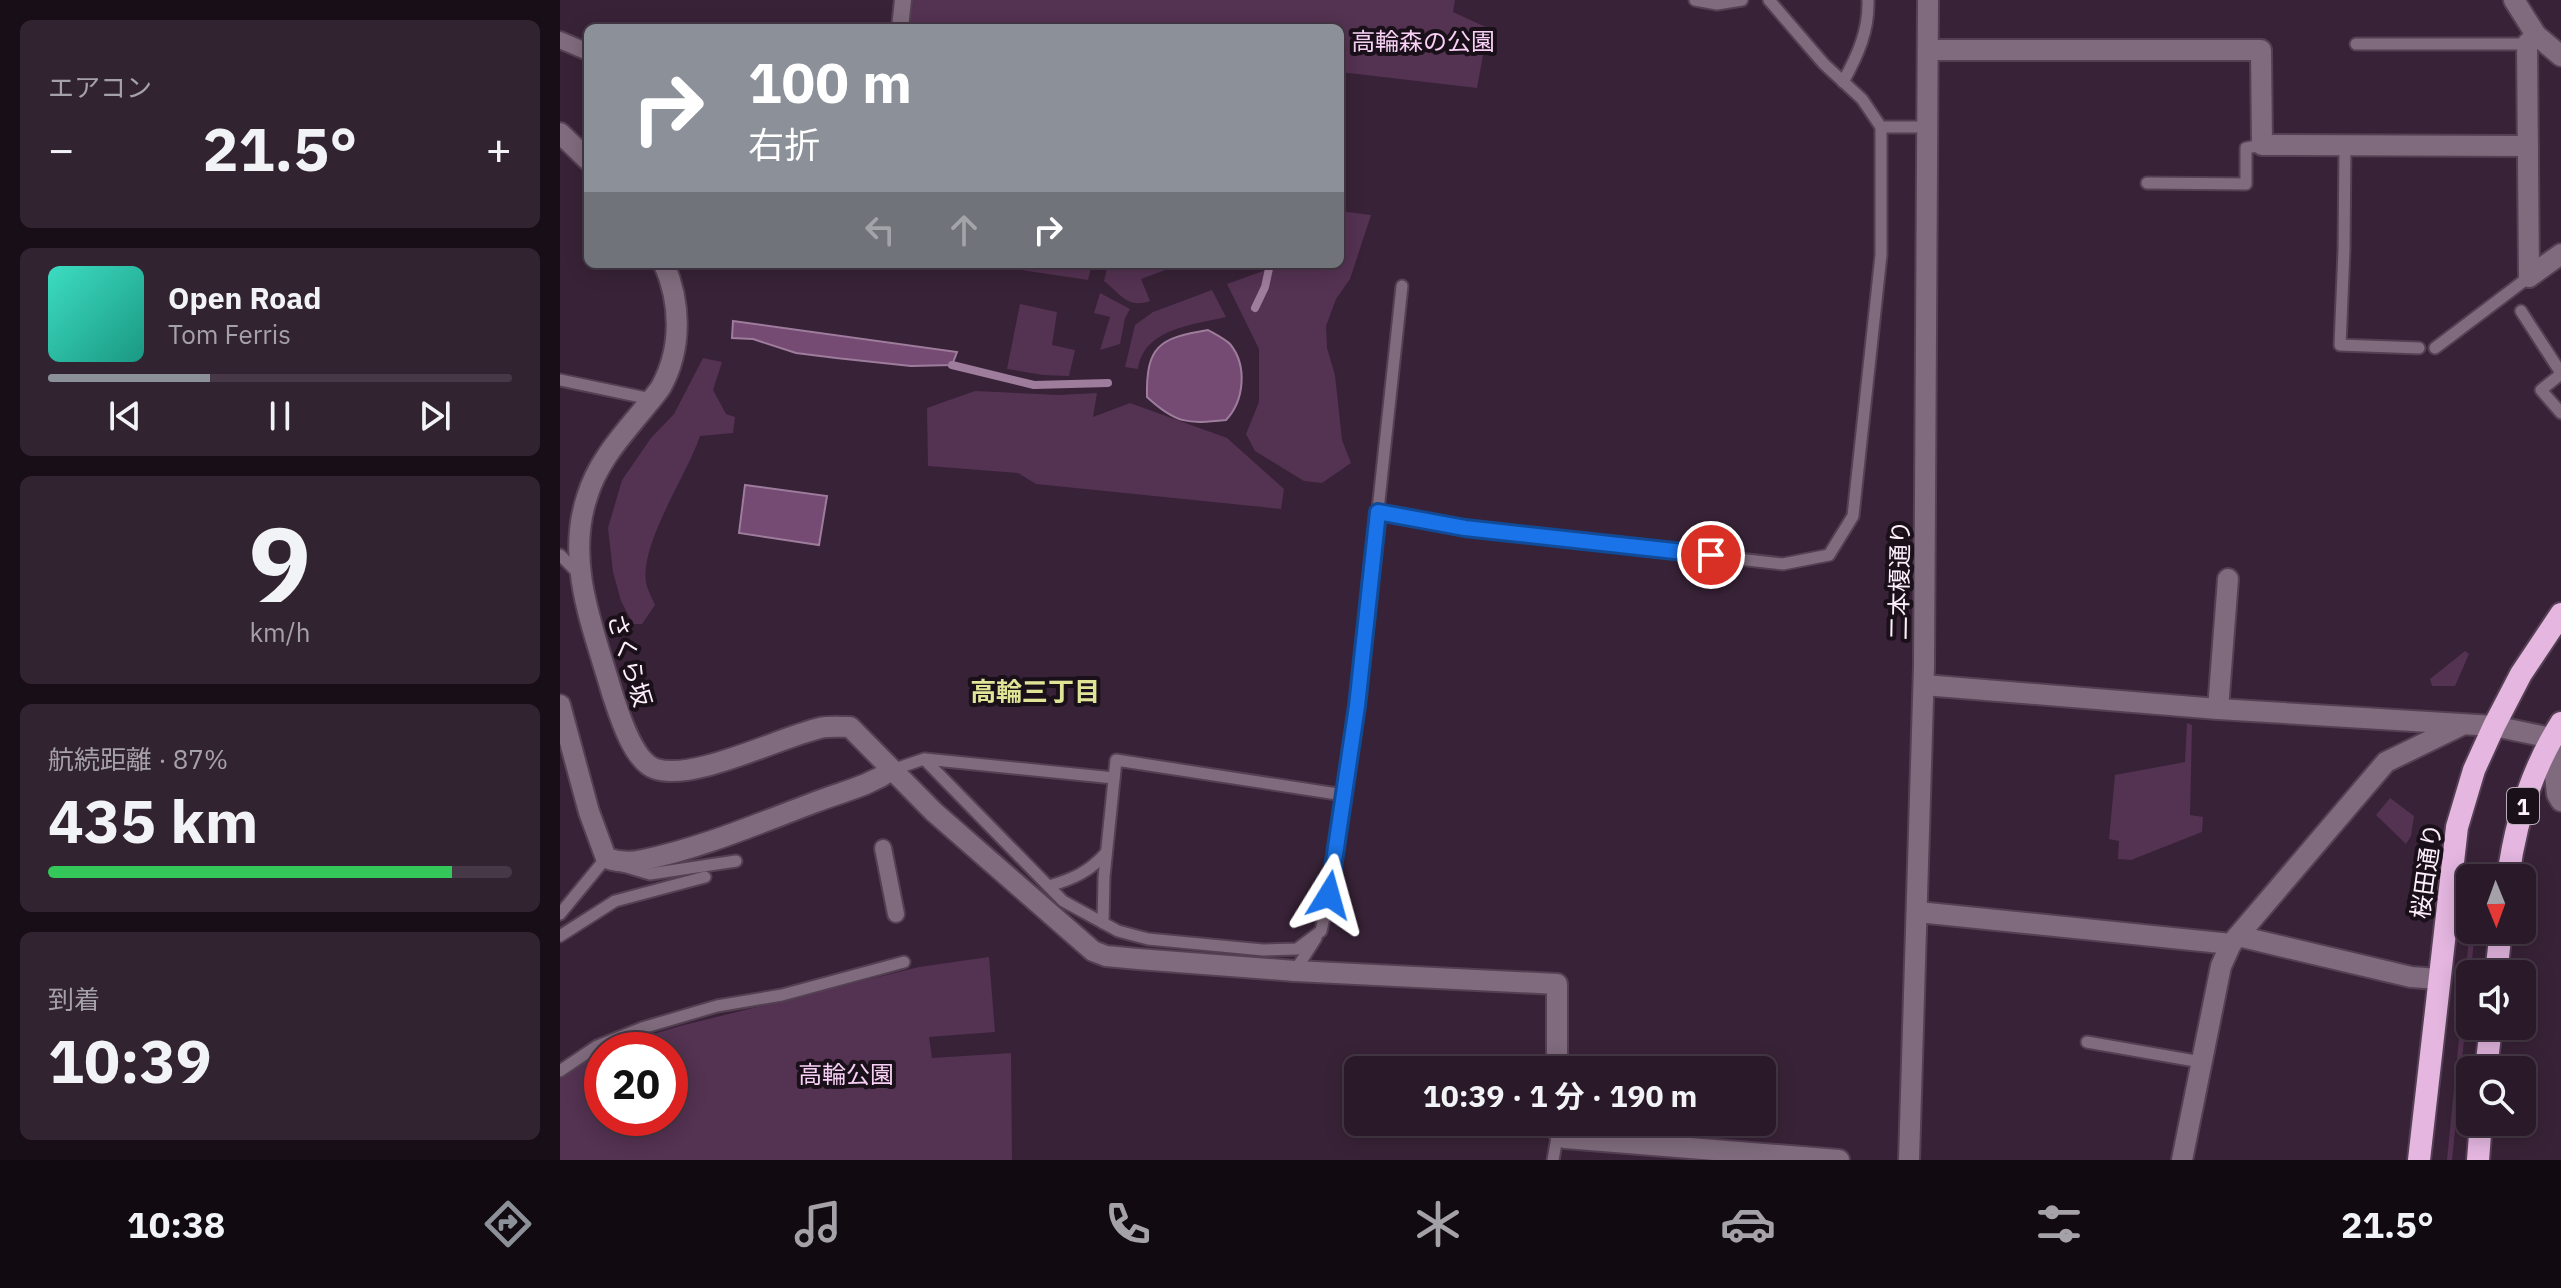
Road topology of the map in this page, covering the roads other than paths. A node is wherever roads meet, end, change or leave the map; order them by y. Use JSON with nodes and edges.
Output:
{"nodes":[{"id":1,"x":903,"y":0,"type":"edge"},
{"id":2,"x":1695,"y":0,"type":"edge"},
{"id":3,"x":1742,"y":0,"type":"edge"},
{"id":4,"x":1769,"y":0,"type":"edge"},
{"id":5,"x":1868,"y":0,"type":"edge"},
{"id":6,"x":1928,"y":0,"type":"edge"},
{"id":7,"x":2514,"y":0,"type":"edge"},
{"id":8,"x":900,"y":24,"type":"edge"},
{"id":9,"x":560,"y":40,"type":"edge"},
{"id":10,"x":2532,"y":40,"type":"junction"},
{"id":11,"x":2356,"y":44,"type":"dead end"},
{"id":12,"x":584,"y":50,"type":"edge"},
{"id":13,"x":1928,"y":50,"type":"junction"},
{"id":14,"x":2561,"y":56,"type":"edge"},
{"id":15,"x":1843,"y":82,"type":"junction"},
{"id":16,"x":1881,"y":127,"type":"junction"},
{"id":17,"x":1928,"y":127,"type":"junction"},
{"id":18,"x":560,"y":133,"type":"edge"},
{"id":19,"x":2262,"y":145,"type":"junction"},
{"id":20,"x":2345,"y":145,"type":"junction"},
{"id":21,"x":2528,"y":146,"type":"junction"},
{"id":22,"x":584,"y":156,"type":"edge"},
{"id":23,"x":2147,"y":183,"type":"dead end"},
{"id":24,"x":2561,"y":254,"type":"edge"},
{"id":25,"x":666,"y":268,"type":"edge"},
{"id":26,"x":2529,"y":277,"type":"junction"},
{"id":27,"x":1402,"y":286,"type":"dead end"},
{"id":28,"x":2521,"y":311,"type":"dead end"},
{"id":29,"x":2419,"y":348,"type":"dead end"},
{"id":30,"x":2435,"y":348,"type":"dead end"},
{"id":31,"x":2561,"y":373,"type":"edge"},
{"id":32,"x":560,"y":380,"type":"edge"},
{"id":33,"x":651,"y":399,"type":"junction"},
{"id":34,"x":2561,"y":413,"type":"edge"},
{"id":35,"x":1378,"y":512,"type":"junction"},
{"id":36,"x":560,"y":555,"type":"edge"},
{"id":37,"x":581,"y":575,"type":"junction"},
{"id":38,"x":2228,"y":579,"type":"dead end"},
{"id":39,"x":2561,"y":614,"type":"edge"},
{"id":40,"x":1924,"y":685,"type":"junction"},
{"id":41,"x":560,"y":705,"type":"edge"},
{"id":42,"x":2218,"y":709,"type":"junction"},
{"id":43,"x":2462,"y":725,"type":"junction"},
{"id":44,"x":2494,"y":726,"type":"junction"},
{"id":45,"x":2558,"y":734,"type":"edge"},
{"id":46,"x":924,"y":759,"type":"junction"},
{"id":47,"x":892,"y":770,"type":"junction"},
{"id":48,"x":1114,"y":778,"type":"junction"},
{"id":49,"x":1344,"y":795,"type":"junction"},
{"id":50,"x":2561,"y":801,"type":"edge"},
{"id":51,"x":883,"y":848,"type":"dead end"},
{"id":52,"x":1107,"y":852,"type":"junction"},
{"id":53,"x":612,"y":860,"type":"junction"},
{"id":54,"x":736,"y":861,"type":"dead end"},
{"id":55,"x":2510,"y":864,"type":"edge"},
{"id":56,"x":705,"y":877,"type":"dead end"},
{"id":57,"x":1049,"y":886,"type":"junction"},
{"id":58,"x":1918,"y":912,"type":"junction"},
{"id":59,"x":560,"y":914,"type":"edge"},
{"id":60,"x":896,"y":914,"type":"dead end"},
{"id":61,"x":1103,"y":923,"type":"junction"},
{"id":62,"x":1321,"y":931,"type":"junction"},
{"id":63,"x":560,"y":936,"type":"edge"},
{"id":64,"x":2234,"y":940,"type":"junction"},
{"id":65,"x":904,"y":962,"type":"dead end"},
{"id":66,"x":1295,"y":971,"type":"junction"},
{"id":67,"x":2439,"y":979,"type":"junction"},
{"id":68,"x":2087,"y":1042,"type":"dead end"},
{"id":69,"x":1557,"y":1056,"type":"edge"},
{"id":70,"x":2201,"y":1062,"type":"junction"},
{"id":71,"x":560,"y":1071,"type":"edge"},
{"id":72,"x":1556,"y":1136,"type":"edge"},
{"id":73,"x":1564,"y":1136,"type":"edge"},
{"id":74,"x":2480,"y":1136,"type":"edge"},
{"id":75,"x":1553,"y":1160,"type":"edge"},
{"id":76,"x":1839,"y":1160,"type":"edge"},
{"id":77,"x":1909,"y":1160,"type":"edge"},
{"id":78,"x":2182,"y":1160,"type":"edge"},
{"id":79,"x":2419,"y":1160,"type":"edge"},
{"id":80,"x":2478,"y":1160,"type":"edge"}],
"edges":[{"from":1,"to":8,"type":"street"},
{"from":2,"to":3,"type":"lane"},
{"from":4,"to":15,"type":"lane"},
{"from":5,"to":15,"type":"lane"},
{"from":6,"to":13,"type":"street","name":"二本榎通り"},
{"from":7,"to":10,"type":"street"},
{"from":9,"to":12,"type":"street"},
{"from":10,"to":11,"type":"lane"},
{"from":10,"to":14,"type":"street"},
{"from":10,"to":21,"type":"street"},
{"from":13,"to":17,"type":"street","name":"二本榎通り"},
{"from":13,"to":19,"type":"street"},
{"from":15,"to":16,"type":"lane"},
{"from":16,"to":17,"type":"lane"},
{"from":16,"to":35,"type":"lane"},
{"from":17,"to":40,"type":"street","name":"二本榎通り"},
{"from":18,"to":22,"type":"street"},
{"from":19,"to":20,"type":"street"},
{"from":19,"to":23,"type":"lane"},
{"from":20,"to":21,"type":"street"},
{"from":20,"to":29,"type":"lane"},
{"from":21,"to":26,"type":"street"},
{"from":24,"to":26,"type":"street"},
{"from":25,"to":33,"type":"street","name":"さくら坂"},
{"from":26,"to":30,"type":"lane"},
{"from":27,"to":35,"type":"lane"},
{"from":28,"to":31,"type":"lane"},
{"from":31,"to":34,"type":"lane"},
{"from":32,"to":33,"type":"lane"},
{"from":33,"to":37,"type":"street","name":"さくら坂"},
{"from":35,"to":49,"type":"lane"},
{"from":36,"to":37,"type":"lane"},
{"from":37,"to":47,"type":"street","name":"さくら坂"},
{"from":38,"to":42,"type":"street"},
{"from":39,"to":44,"type":"highway","name":"桜田通り"},
{"from":40,"to":42,"type":"street"},
{"from":40,"to":58,"type":"street","name":"二本榎通り"},
{"from":41,"to":53,"type":"street"},
{"from":42,"to":43,"type":"street"},
{"from":43,"to":44,"type":"street"},
{"from":43,"to":64,"type":"street"},
{"from":44,"to":45,"type":"street"},
{"from":44,"to":67,"type":"highway","name":"桜田通り"},
{"from":45,"to":50,"type":"street"},
{"from":45,"to":55,"type":"highway","number":"1"},
{"from":46,"to":47,"type":"lane"},
{"from":46,"to":48,"type":"lane"},
{"from":46,"to":57,"type":"lane"},
{"from":47,"to":53,"type":"street"},
{"from":47,"to":66,"type":"street","name":"さくら坂"},
{"from":48,"to":49,"type":"lane"},
{"from":48,"to":52,"type":"lane"},
{"from":49,"to":62,"type":"lane"},
{"from":51,"to":60,"type":"street"},
{"from":52,"to":57,"type":"lane"},
{"from":52,"to":61,"type":"lane"},
{"from":53,"to":54,"type":"lane"},
{"from":53,"to":59,"type":"lane"},
{"from":56,"to":63,"type":"lane"},
{"from":57,"to":61,"type":"lane"},
{"from":58,"to":64,"type":"street"},
{"from":58,"to":77,"type":"street","name":"二本榎通り"},
{"from":61,"to":62,"type":"lane"},
{"from":62,"to":66,"type":"lane"},
{"from":64,"to":67,"type":"street"},
{"from":64,"to":70,"type":"street"},
{"from":65,"to":71,"type":"lane"},
{"from":66,"to":69,"type":"street","name":"さくら坂"},
{"from":67,"to":79,"type":"highway","name":"桜田通り"},
{"from":68,"to":70,"type":"lane"},
{"from":70,"to":78,"type":"street"},
{"from":72,"to":75,"type":"lane"},
{"from":73,"to":76,"type":"street"},
{"from":74,"to":80,"type":"highway"}]}
